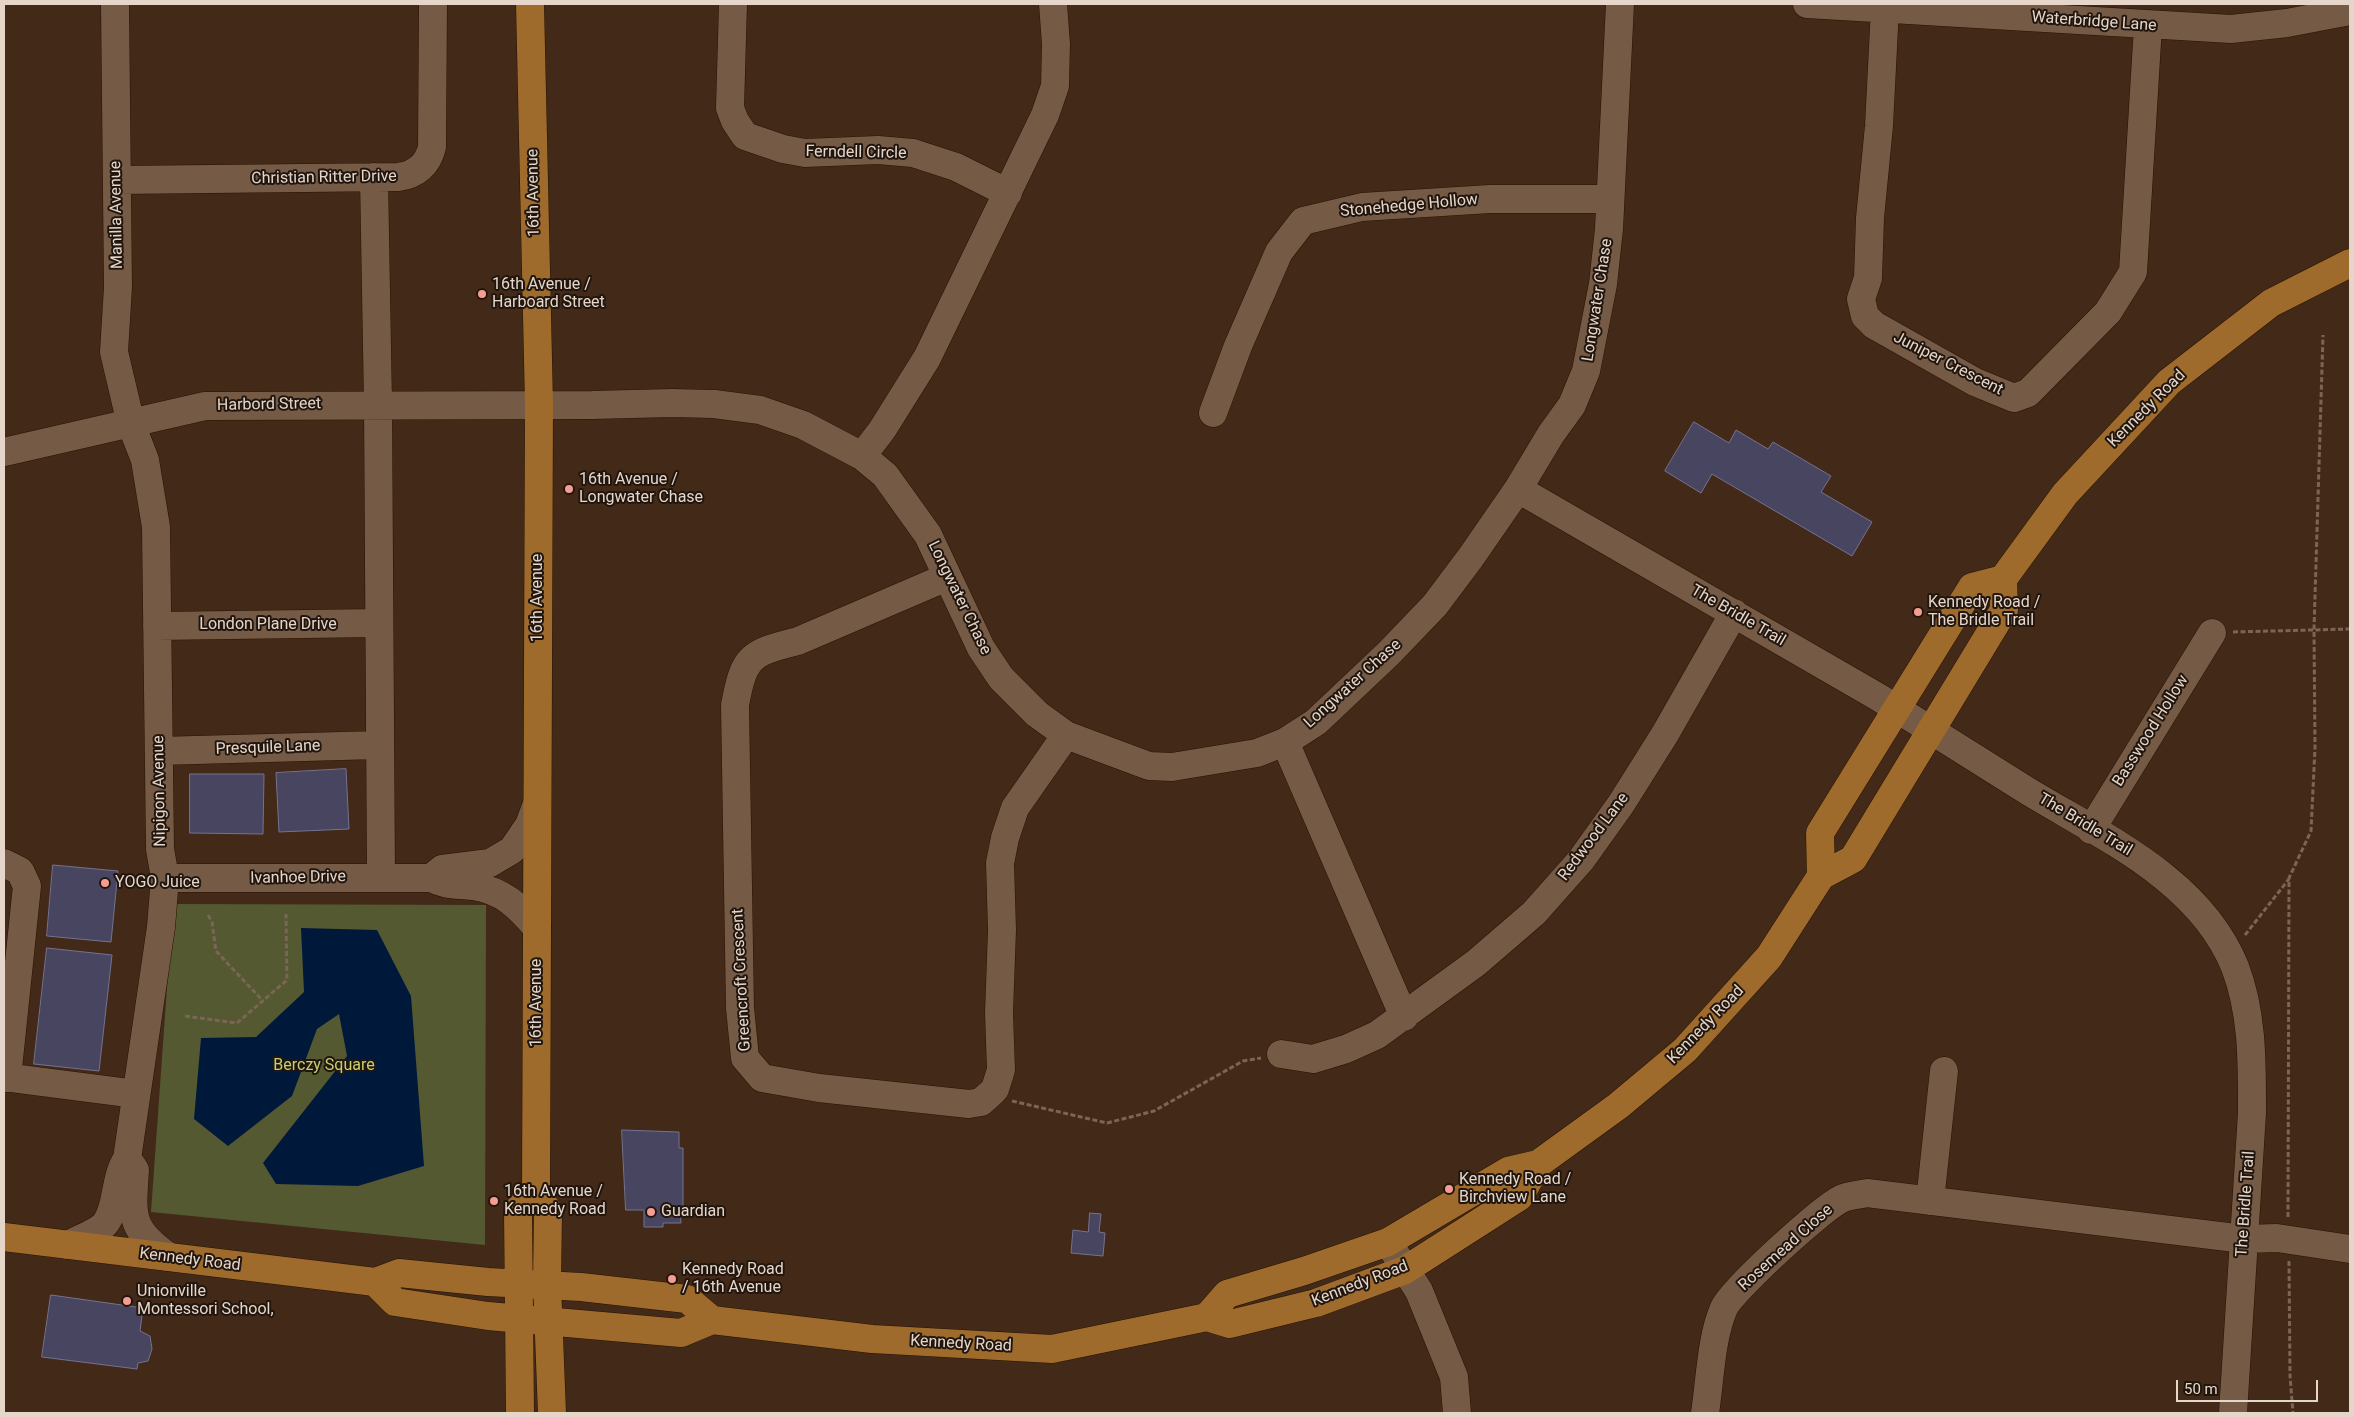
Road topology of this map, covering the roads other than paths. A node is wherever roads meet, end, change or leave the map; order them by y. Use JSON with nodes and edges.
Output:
{"nodes":[{"id":1,"x":115,"y":4,"type":"edge"},
{"id":2,"x":434,"y":4,"type":"edge"},
{"id":3,"x":530,"y":4,"type":"edge"},
{"id":4,"x":733,"y":4,"type":"edge"},
{"id":5,"x":1053,"y":4,"type":"edge"},
{"id":6,"x":1620,"y":4,"type":"edge"},
{"id":7,"x":1806,"y":4,"type":"edge"},
{"id":8,"x":1885,"y":8,"type":"junction"},
{"id":9,"x":2350,"y":11,"type":"edge"},
{"id":10,"x":2148,"y":26,"type":"junction"},
{"id":11,"x":374,"y":177,"type":"junction"},
{"id":12,"x":117,"y":180,"type":"junction"},
{"id":13,"x":1008,"y":193,"type":"junction"},
{"id":14,"x":1610,"y":199,"type":"junction"},
{"id":15,"x":2350,"y":263,"type":"edge"},
{"id":16,"x":378,"y":404,"type":"junction"},
{"id":17,"x":539,"y":404,"type":"junction"},
{"id":18,"x":1214,"y":413,"type":"dead end"},
{"id":19,"x":131,"y":424,"type":"junction"},
{"id":20,"x":4,"y":452,"type":"edge"},
{"id":21,"x":862,"y":456,"type":"junction"},
{"id":22,"x":1518,"y":489,"type":"junction"},
{"id":23,"x":947,"y":577,"type":"junction"},
{"id":24,"x":2002,"y":579,"type":"junction"},
{"id":25,"x":1734,"y":614,"type":"junction"},
{"id":26,"x":378,"y":624,"type":"junction"},
{"id":27,"x":157,"y":626,"type":"junction"},
{"id":28,"x":2212,"y":633,"type":"road end"},
{"id":29,"x":1897,"y":709,"type":"junction"},
{"id":30,"x":1931,"y":732,"type":"junction"},
{"id":31,"x":1066,"y":736,"type":"junction"},
{"id":32,"x":1285,"y":742,"type":"junction"},
{"id":33,"x":378,"y":745,"type":"junction"},
{"id":34,"x":159,"y":751,"type":"junction"},
{"id":35,"x":537,"y":804,"type":"junction"},
{"id":36,"x":2091,"y":830,"type":"junction"},
{"id":37,"x":4,"y":863,"type":"edge"},
{"id":38,"x":1821,"y":876,"type":"junction"},
{"id":39,"x":381,"y":877,"type":"junction"},
{"id":40,"x":165,"y":878,"type":"junction"},
{"id":41,"x":431,"y":878,"type":"junction"},
{"id":42,"x":537,"y":928,"type":"junction"},
{"id":43,"x":1404,"y":1017,"type":"junction"},
{"id":44,"x":1281,"y":1054,"type":"road end"},
{"id":45,"x":1944,"y":1071,"type":"dead end"},
{"id":46,"x":5,"y":1078,"type":"edge"},
{"id":47,"x":136,"y":1094,"type":"junction"},
{"id":48,"x":127,"y":1159,"type":"junction"},
{"id":49,"x":1538,"y":1164,"type":"junction"},
{"id":50,"x":536,"y":1192,"type":"junction"},
{"id":51,"x":1930,"y":1201,"type":"junction"},
{"id":52,"x":4,"y":1238,"type":"edge"},
{"id":53,"x":2244,"y":1239,"type":"junction"},
{"id":54,"x":1388,"y":1242,"type":"junction"},
{"id":55,"x":68,"y":1245,"type":"junction"},
{"id":56,"x":2350,"y":1249,"type":"edge"},
{"id":57,"x":168,"y":1257,"type":"junction"},
{"id":58,"x":1405,"y":1270,"type":"junction"},
{"id":59,"x":376,"y":1282,"type":"junction"},
{"id":60,"x":518,"y":1283,"type":"junction"},
{"id":61,"x":547,"y":1284,"type":"junction"},
{"id":62,"x":1207,"y":1317,"type":"junction"},
{"id":63,"x":519,"y":1318,"type":"junction"},
{"id":64,"x":712,"y":1320,"type":"junction"},
{"id":65,"x":549,"y":1323,"type":"junction"},
{"id":66,"x":520,"y":1413,"type":"edge"},
{"id":67,"x":552,"y":1413,"type":"edge"},
{"id":68,"x":1457,"y":1413,"type":"edge"},
{"id":69,"x":1705,"y":1413,"type":"edge"},
{"id":70,"x":2233,"y":1413,"type":"edge"}],
"edges":[{"from":1,"to":12,"type":"street","name":"Manilla Avenue"},
{"from":2,"to":11,"type":"street","name":"Christian Ritter Drive"},
{"from":3,"to":17,"type":"main road","name":"16th Avenue"},
{"from":4,"to":13,"type":"street","name":"Ferndell Circle"},
{"from":5,"to":13,"type":"street"},
{"from":6,"to":14,"type":"street","name":"Longwater Chase"},
{"from":7,"to":8,"type":"street","name":"Waterbridge Lane"},
{"from":8,"to":10,"type":"street","name":"Waterbridge Lane"},
{"from":8,"to":10,"type":"street","name":"Juniper Crescent"},
{"from":9,"to":10,"type":"street","name":"Waterbridge Lane"},
{"from":11,"to":12,"type":"street","name":"Christian Ritter Drive"},
{"from":11,"to":16,"type":"street"},
{"from":12,"to":19,"type":"street","name":"Manilla Avenue"},
{"from":13,"to":21,"type":"street"},
{"from":14,"to":18,"type":"street","name":"Stonehedge Hollow"},
{"from":14,"to":22,"type":"street","name":"Longwater Chase"},
{"from":15,"to":24,"type":"main road","name":"Kennedy Road"},
{"from":16,"to":17,"type":"street","name":"Harbord Street"},
{"from":16,"to":19,"type":"street","name":"Harbord Street"},
{"from":16,"to":26,"type":"street"},
{"from":17,"to":21,"type":"street","name":"Longwater Chase"},
{"from":17,"to":35,"type":"main road","name":"16th Avenue"},
{"from":19,"to":20,"type":"street","name":"Harbord Street"},
{"from":19,"to":27,"type":"street","name":"Nipigon Avenue"},
{"from":21,"to":23,"type":"street","name":"Longwater Chase"},
{"from":22,"to":25,"type":"street","name":"The Bridle Trail"},
{"from":22,"to":32,"type":"street","name":"Longwater Chase"},
{"from":23,"to":31,"type":"street","name":"Longwater Chase"},
{"from":23,"to":31,"type":"street","name":"Greencroft Crescent"},
{"from":24,"to":29,"type":"main road"},
{"from":24,"to":30,"type":"main road","name":"Kennedy Road"},
{"from":25,"to":29,"type":"street","name":"The Bridle Trail"},
{"from":25,"to":43,"type":"street","name":"Redwood Lane"},
{"from":26,"to":27,"type":"street","name":"London Plane Drive"},
{"from":26,"to":33,"type":"street"},
{"from":27,"to":34,"type":"street","name":"Nipigon Avenue"},
{"from":28,"to":36,"type":"street","name":"Basswood Hollow"},
{"from":29,"to":30,"type":"street","name":"The Bridle Trail"},
{"from":29,"to":38,"type":"main road"},
{"from":30,"to":36,"type":"street","name":"The Bridle Trail"},
{"from":30,"to":38,"type":"main road","name":"Kennedy Road"},
{"from":31,"to":32,"type":"street","name":"Longwater Chase"},
{"from":32,"to":43,"type":"street"},
{"from":33,"to":34,"type":"street","name":"Presquile Lane"},
{"from":33,"to":39,"type":"street"},
{"from":34,"to":40,"type":"street","name":"Nipigon Avenue"},
{"from":35,"to":41,"type":"street","name":"Ivanhoe Drive"},
{"from":35,"to":42,"type":"main road","name":"16th Avenue"},
{"from":36,"to":53,"type":"street","name":"The Bridle Trail"},
{"from":37,"to":46,"type":"street"},
{"from":38,"to":49,"type":"main road","name":"Kennedy Road"},
{"from":39,"to":40,"type":"street","name":"Ivanhoe Drive"},
{"from":39,"to":41,"type":"street","name":"Ivanhoe Drive"},
{"from":40,"to":47,"type":"street","name":"Nipigon Avenue"},
{"from":41,"to":42,"type":"street","name":"Ivanhoe Drive"},
{"from":42,"to":50,"type":"main road","name":"16th Avenue"},
{"from":43,"to":44,"type":"street","name":"Redwood Lane"},
{"from":45,"to":51,"type":"street"},
{"from":46,"to":47,"type":"street"},
{"from":47,"to":48,"type":"street","name":"Nipigon Avenue"},
{"from":48,"to":55,"type":"street","name":"Nipigon Avenue"},
{"from":48,"to":57,"type":"street","name":"Nipigon Avenue"},
{"from":49,"to":54,"type":"main road","name":"Kennedy Road"},
{"from":49,"to":58,"type":"main road","name":"Kennedy Road"},
{"from":50,"to":60,"type":"main road"},
{"from":50,"to":61,"type":"main road","name":"16th Avenue"},
{"from":51,"to":53,"type":"street","name":"Rosemead Close"},
{"from":51,"to":69,"type":"street","name":"Rosemead Close"},
{"from":52,"to":55,"type":"main road","name":"Kennedy Road"},
{"from":53,"to":56,"type":"street","name":"Rosemead Close"},
{"from":53,"to":70,"type":"street","name":"The Bridle Trail"},
{"from":54,"to":58,"type":"street"},
{"from":54,"to":62,"type":"main road","name":"Kennedy Road"},
{"from":55,"to":57,"type":"main road","name":"Kennedy Road"},
{"from":57,"to":59,"type":"main road","name":"Kennedy Road"},
{"from":58,"to":62,"type":"main road","name":"Kennedy Road"},
{"from":58,"to":68,"type":"street"},
{"from":59,"to":60,"type":"main road","name":"Kennedy Road"},
{"from":59,"to":63,"type":"main road","name":"Kennedy Road"},
{"from":60,"to":61,"type":"main road","name":"Kennedy Road"},
{"from":60,"to":63,"type":"main road"},
{"from":61,"to":64,"type":"main road","name":"Kennedy Road"},
{"from":61,"to":65,"type":"main road","name":"16th Avenue"},
{"from":62,"to":64,"type":"main road","name":"Kennedy Road"},
{"from":63,"to":65,"type":"main road","name":"Kennedy Road"},
{"from":63,"to":66,"type":"main road"},
{"from":64,"to":65,"type":"main road","name":"Kennedy Road"},
{"from":65,"to":67,"type":"main road","name":"16th Avenue"}]}
